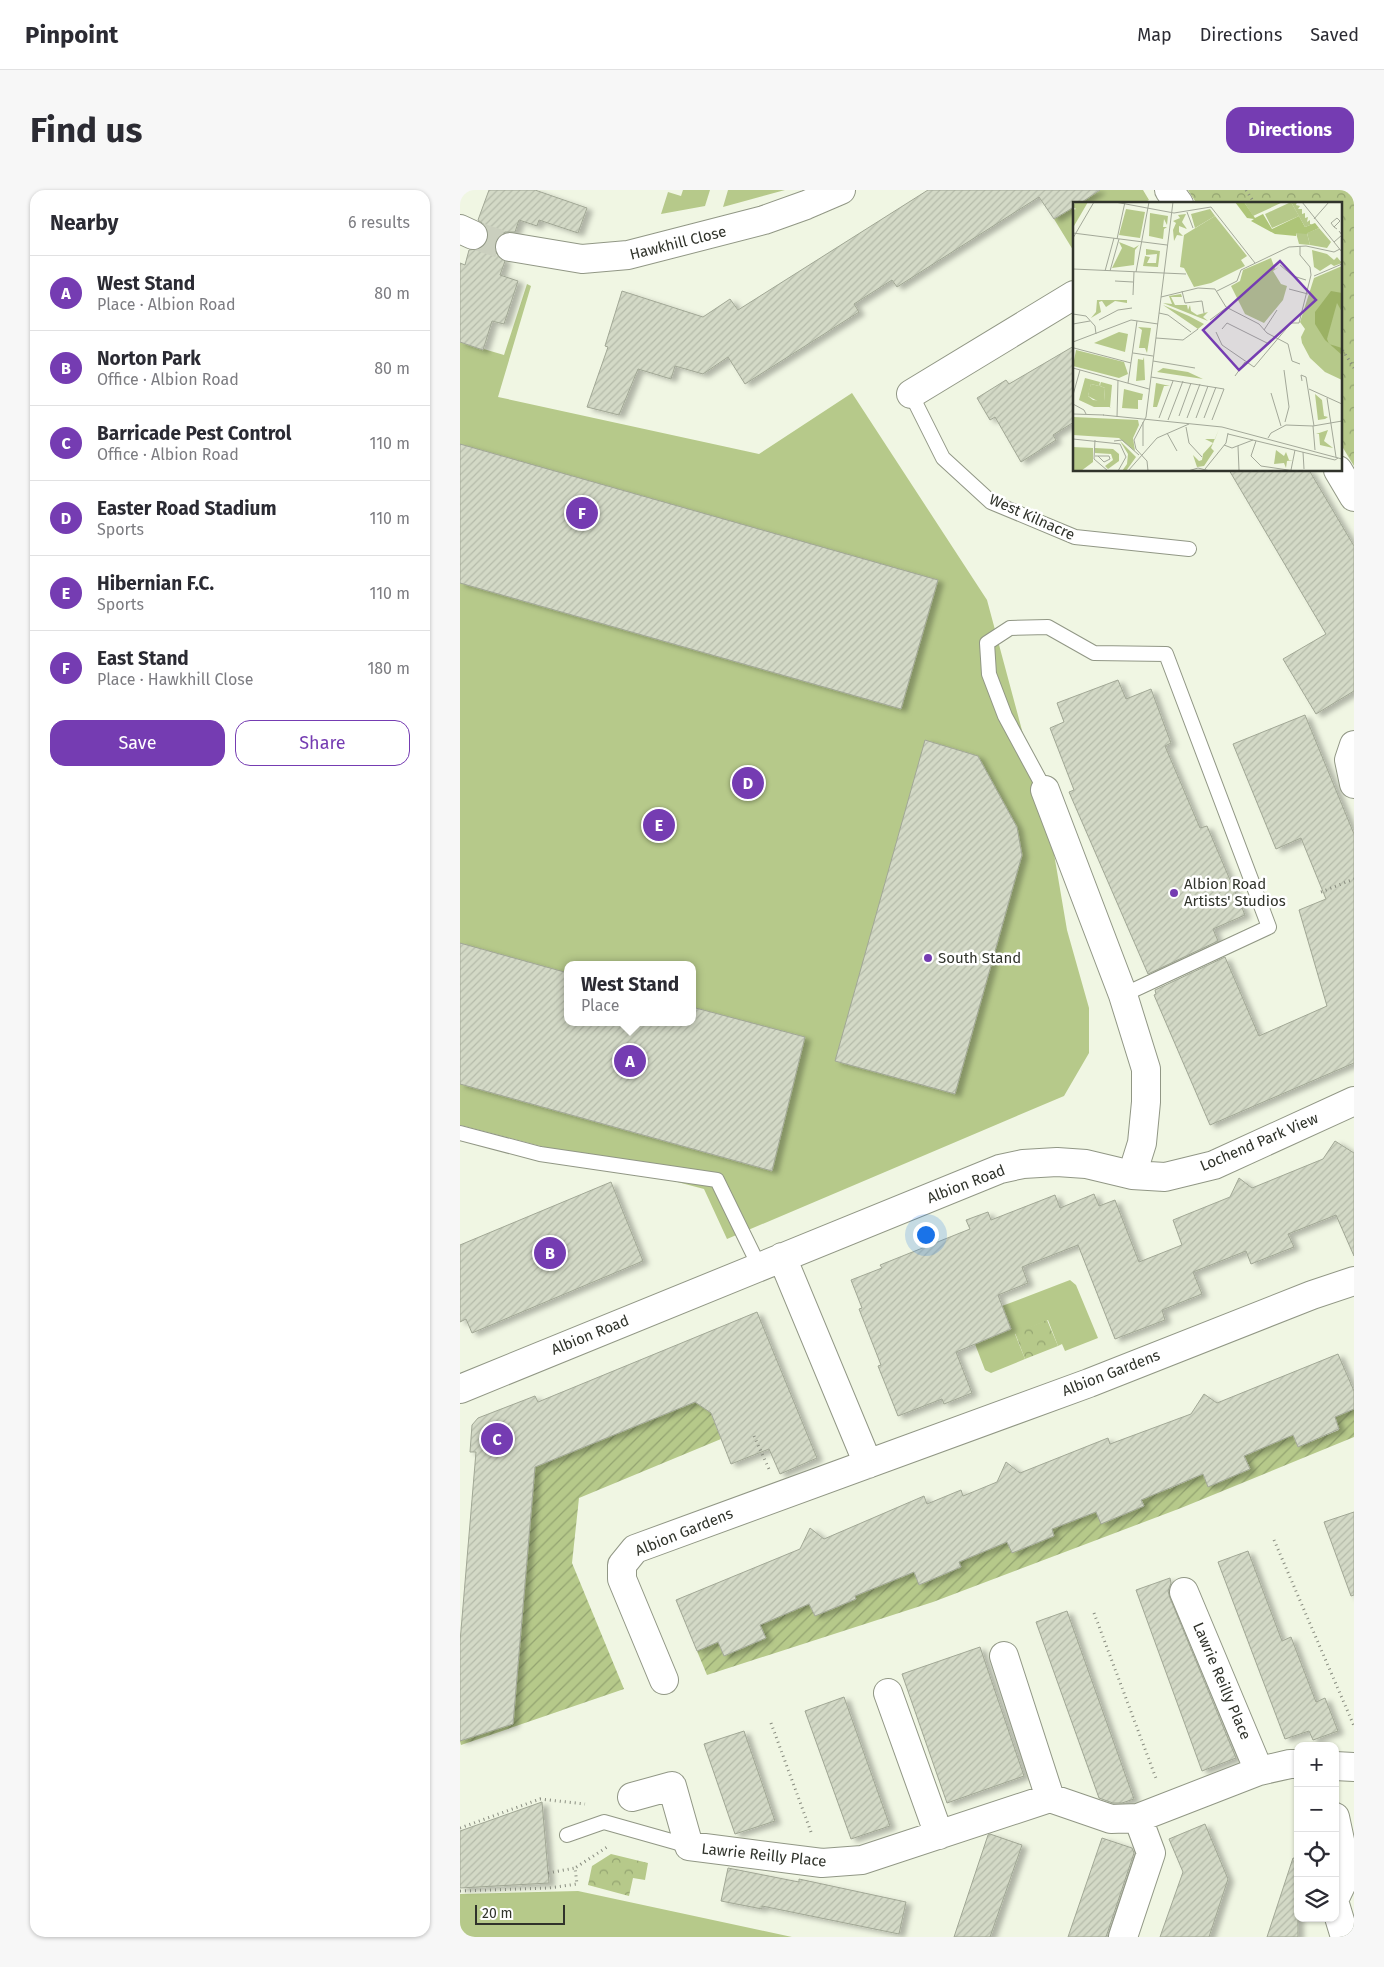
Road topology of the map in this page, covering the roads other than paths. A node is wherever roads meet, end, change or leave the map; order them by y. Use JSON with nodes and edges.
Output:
{"nodes":[{"id":1,"x":841,"y":190,"type":"edge"},
{"id":2,"x":1170,"y":190,"type":"edge"},
{"id":3,"x":1178,"y":202,"type":"edge"},
{"id":4,"x":510,"y":247,"type":"tunnel mouth"},
{"id":5,"x":1073,"y":295,"type":"edge"},
{"id":6,"x":911,"y":394,"type":"joint"},
{"id":7,"x":1339,"y":471,"type":"edge"},
{"id":8,"x":1354,"y":497,"type":"edge"},
{"id":9,"x":1189,"y":549,"type":"dead end"},
{"id":10,"x":1354,"y":745,"type":"edge"},
{"id":11,"x":1354,"y":784,"type":"edge"},
{"id":12,"x":1045,"y":790,"type":"joint"},
{"id":13,"x":1123,"y":994,"type":"junction"},
{"id":14,"x":1354,"y":1101,"type":"edge"},
{"id":15,"x":460,"y":1133,"type":"edge"},
{"id":16,"x":1132,"y":1175,"type":"junction"},
{"id":17,"x":771,"y":1262,"type":"junction"},
{"id":18,"x":1354,"y":1281,"type":"edge"},
{"id":19,"x":460,"y":1388,"type":"edge"},
{"id":20,"x":868,"y":1464,"type":"junction"},
{"id":21,"x":1184,"y":1592,"type":"dead end"},
{"id":22,"x":1004,"y":1656,"type":"dead end"},
{"id":23,"x":664,"y":1680,"type":"dead end"},
{"id":24,"x":888,"y":1693,"type":"dead end"},
{"id":25,"x":1294,"y":1764,"type":"edge"},
{"id":26,"x":1339,"y":1766,"type":"edge"},
{"id":27,"x":1354,"y":1767,"type":"edge"},
{"id":28,"x":1259,"y":1771,"type":"junction"},
{"id":29,"x":632,"y":1797,"type":"dead end"},
{"id":30,"x":1050,"y":1798,"type":"junction"},
{"id":31,"x":1138,"y":1818,"type":"junction"},
{"id":32,"x":1338,"y":1832,"type":"edge"},
{"id":33,"x":567,"y":1835,"type":"dead end"},
{"id":34,"x":938,"y":1835,"type":"junction"},
{"id":35,"x":689,"y":1846,"type":"junction"},
{"id":36,"x":1339,"y":1890,"type":"edge"},
{"id":37,"x":1339,"y":1917,"type":"edge"},
{"id":38,"x":1123,"y":1937,"type":"edge"},
{"id":39,"x":1345,"y":1937,"type":"edge"}],
"edges":[{"from":1,"to":4,"type":"street","name":"Hawkhill Close"},
{"from":2,"to":3,"type":"street"},
{"from":5,"to":6,"type":"street","name":"West Kilnacre"},
{"from":6,"to":9,"type":"lane","name":"West Kilnacre"},
{"from":7,"to":8,"type":"street"},
{"from":10,"to":11,"type":"street"},
{"from":12,"to":13,"type":"street"},
{"from":12,"to":13,"type":"lane"},
{"from":13,"to":16,"type":"street"},
{"from":14,"to":16,"type":"street","name":"Lochend Park View"},
{"from":15,"to":17,"type":"lane"},
{"from":16,"to":17,"type":"street","name":"Albion Road"},
{"from":17,"to":19,"type":"street","name":"Albion Road"},
{"from":17,"to":20,"type":"street"},
{"from":18,"to":20,"type":"street","name":"Albion Gardens"},
{"from":20,"to":23,"type":"street","name":"Albion Gardens"},
{"from":21,"to":28,"type":"street","name":"Lawrie Reilly Place"},
{"from":22,"to":30,"type":"street"},
{"from":24,"to":34,"type":"street"},
{"from":25,"to":28,"type":"street"},
{"from":26,"to":27,"type":"street"},
{"from":28,"to":31,"type":"street"},
{"from":29,"to":35,"type":"street","name":"Lawrie Reilly Place"},
{"from":30,"to":31,"type":"street"},
{"from":30,"to":34,"type":"street","name":"Lawrie Reilly Place"},
{"from":31,"to":38,"type":"street"},
{"from":32,"to":36,"type":"street"},
{"from":33,"to":35,"type":"lane"},
{"from":34,"to":35,"type":"street","name":"Lawrie Reilly Place"},
{"from":37,"to":39,"type":"street"}]}
